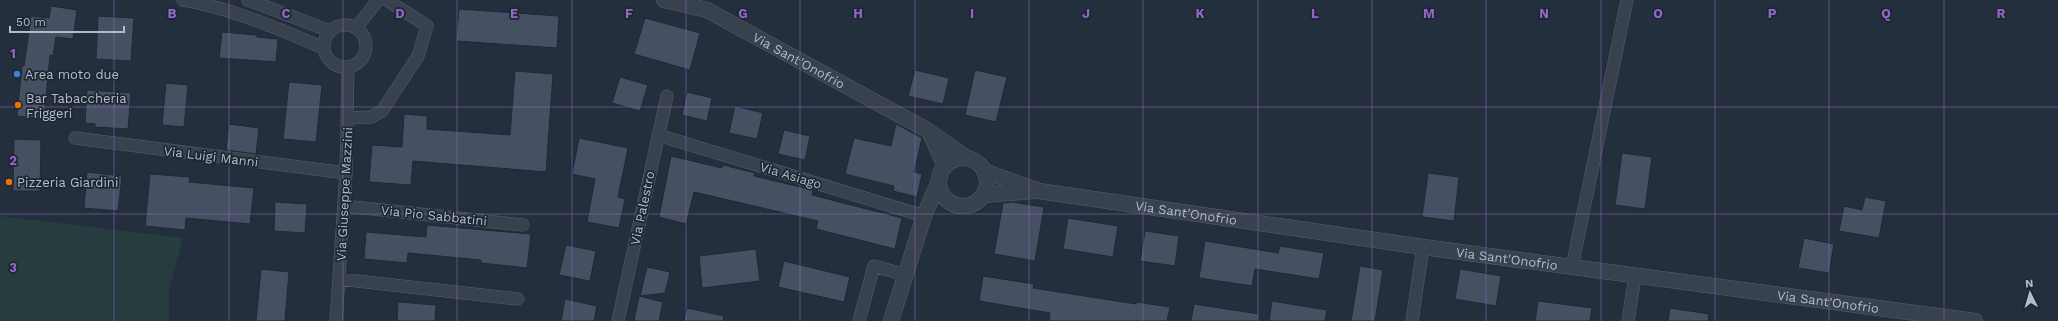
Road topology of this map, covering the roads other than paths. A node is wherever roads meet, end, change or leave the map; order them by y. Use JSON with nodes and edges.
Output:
{"nodes":[{"id":1,"x":185,"y":0,"type":"edge"},
{"id":2,"x":248,"y":0,"type":"edge"},
{"id":3,"x":378,"y":0,"type":"edge"},
{"id":4,"x":387,"y":0,"type":"edge"},
{"id":5,"x":664,"y":0,"type":"edge"},
{"id":6,"x":1627,"y":0,"type":"edge"},
{"id":7,"x":356,"y":28,"type":"junction"},
{"id":8,"x":330,"y":31,"type":"junction"},
{"id":9,"x":324,"y":48,"type":"junction"},
{"id":10,"x":348,"y":67,"type":"junction"},
{"id":11,"x":667,"y":96,"type":"dead end"},
{"id":12,"x":347,"y":118,"type":"junction"},
{"id":13,"x":930,"y":132,"type":"junction"},
{"id":14,"x":658,"y":134,"type":"junction"},
{"id":15,"x":75,"y":138,"type":"dead end"},
{"id":16,"x":967,"y":158,"type":"junction"},
{"id":17,"x":945,"y":166,"type":"junction"},
{"id":18,"x":986,"y":172,"type":"junction"},
{"id":19,"x":346,"y":173,"type":"junction"},
{"id":20,"x":939,"y":181,"type":"junction"},
{"id":21,"x":1039,"y":191,"type":"junction"},
{"id":22,"x":984,"y":195,"type":"junction"},
{"id":23,"x":949,"y":202,"type":"junction"},
{"id":24,"x":344,"y":206,"type":"junction"},
{"id":25,"x":924,"y":216,"type":"junction"},
{"id":26,"x":523,"y":226,"type":"dead end"},
{"id":27,"x":1423,"y":247,"type":"junction"},
{"id":28,"x":1572,"y":266,"type":"junction"},
{"id":29,"x":906,"y":275,"type":"junction"},
{"id":30,"x":1635,"y":276,"type":"junction"},
{"id":31,"x":339,"y":279,"type":"junction"},
{"id":32,"x":518,"y":299,"type":"dead end"},
{"id":33,"x":336,"y":321,"type":"edge"},
{"id":34,"x":618,"y":321,"type":"edge"},
{"id":35,"x":859,"y":321,"type":"edge"},
{"id":36,"x":891,"y":321,"type":"edge"},
{"id":37,"x":1412,"y":321,"type":"edge"},
{"id":38,"x":1628,"y":321,"type":"edge"},
{"id":39,"x":1975,"y":321,"type":"edge"}],
"edges":[{"from":1,"to":9,"type":"street"},
{"from":2,"to":8,"type":"street"},
{"from":3,"to":7,"type":"street"},
{"from":4,"to":12,"type":"street"},
{"from":5,"to":13,"type":"street","name":"Via Sant'Onofrio"},
{"from":6,"to":28,"type":"street"},
{"from":7,"to":8,"type":"street"},
{"from":7,"to":10,"type":"street"},
{"from":8,"to":9,"type":"street"},
{"from":9,"to":10,"type":"street"},
{"from":10,"to":12,"type":"street","name":"Via Giuseppe Mazzini"},
{"from":11,"to":14,"type":"street","name":"Via Palestro"},
{"from":12,"to":19,"type":"street","name":"Via Giuseppe Mazzini"},
{"from":13,"to":16,"type":"street","name":"Via Sant'Onofrio"},
{"from":13,"to":17,"type":"street"},
{"from":14,"to":25,"type":"street","name":"Via Asiago"},
{"from":14,"to":34,"type":"street","name":"Via Palestro"},
{"from":15,"to":19,"type":"street","name":"Via Luigi Manni"},
{"from":16,"to":17,"type":"street"},
{"from":16,"to":18,"type":"street","name":"Via Sant'Onofrio"},
{"from":17,"to":20,"type":"street"},
{"from":18,"to":21,"type":"street","name":"Via Sant'Onofrio"},
{"from":18,"to":22,"type":"street"},
{"from":19,"to":24,"type":"street","name":"Via Giuseppe Mazzini"},
{"from":20,"to":23,"type":"street"},
{"from":20,"to":25,"type":"street"},
{"from":21,"to":22,"type":"street","name":"Via Sant'Onofrio"},
{"from":21,"to":27,"type":"street","name":"Via Sant'Onofrio"},
{"from":22,"to":23,"type":"street","name":"Via Sant'Onofrio"},
{"from":23,"to":25,"type":"street"},
{"from":24,"to":26,"type":"street","name":"Via Pio Sabbatini"},
{"from":24,"to":31,"type":"street","name":"Via Giuseppe Mazzini"},
{"from":25,"to":29,"type":"street"},
{"from":27,"to":28,"type":"street","name":"Via Sant'Onofrio"},
{"from":27,"to":37,"type":"street"},
{"from":28,"to":30,"type":"street","name":"Via Sant'Onofrio"},
{"from":29,"to":35,"type":"street"},
{"from":29,"to":36,"type":"street"},
{"from":30,"to":38,"type":"street"},
{"from":30,"to":39,"type":"street","name":"Via Sant'Onofrio"},
{"from":31,"to":32,"type":"street"},
{"from":31,"to":33,"type":"street","name":"Via Giuseppe Mazzini"}]}
